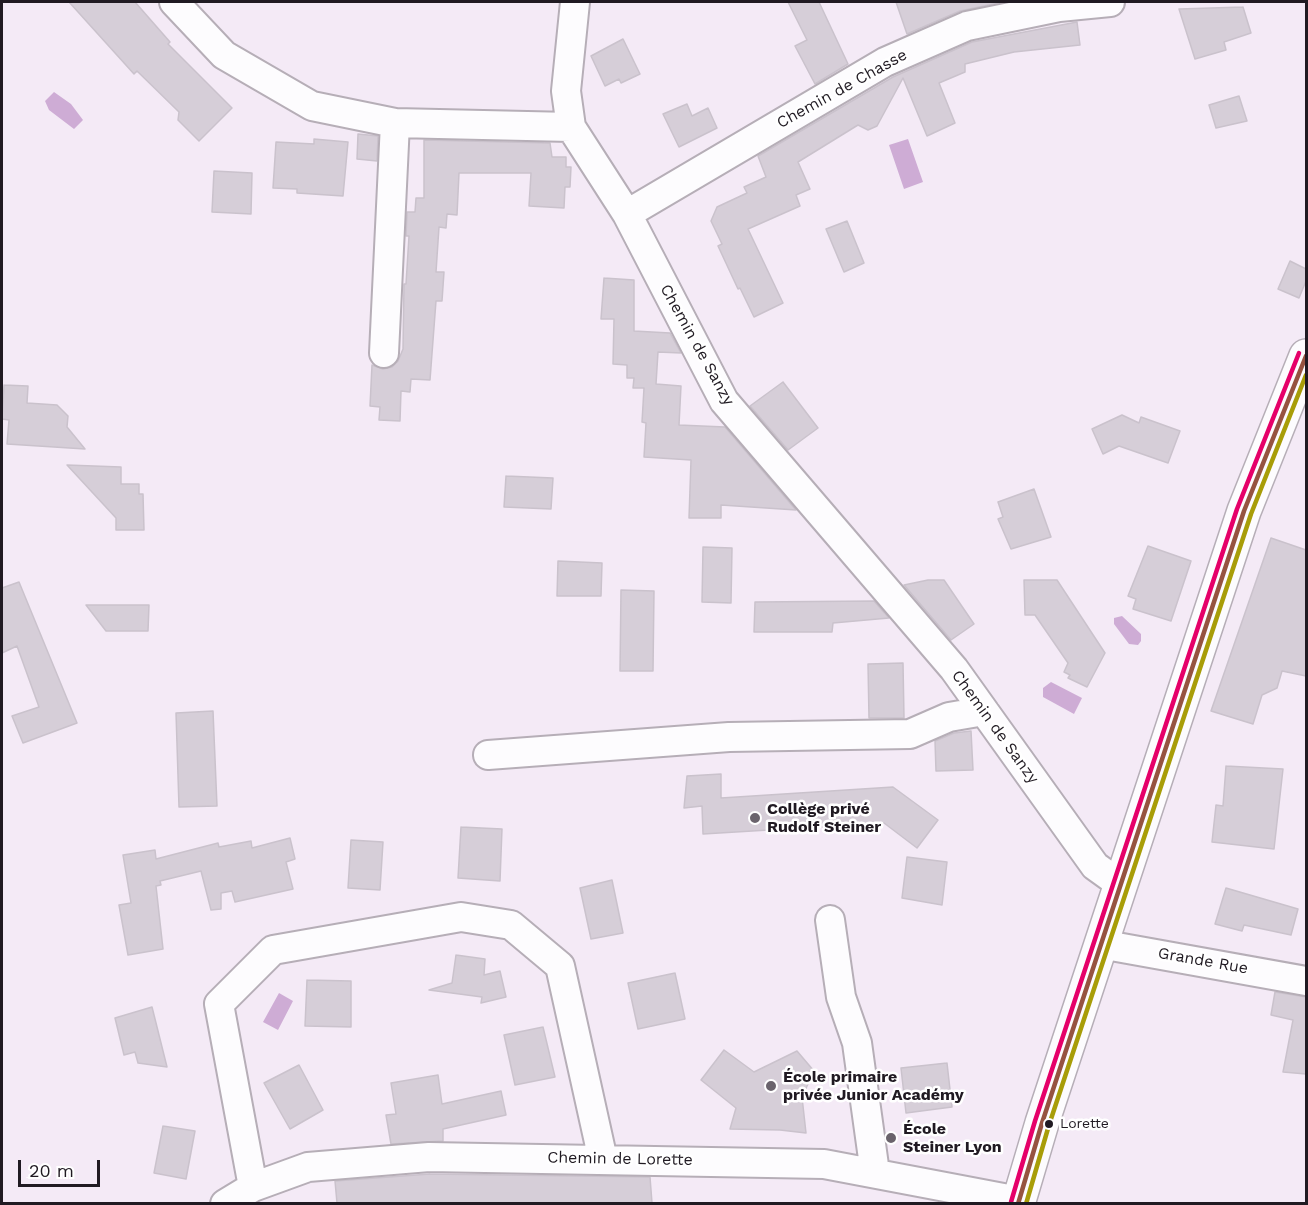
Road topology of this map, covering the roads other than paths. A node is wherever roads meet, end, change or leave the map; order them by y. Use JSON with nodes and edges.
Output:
{"nodes":[{"id":1,"x":174,"y":2,"type":"edge"},
{"id":2,"x":575,"y":2,"type":"edge"},
{"id":3,"x":1110,"y":2,"type":"edge"},
{"id":4,"x":395,"y":123,"type":"junction"},
{"id":5,"x":571,"y":127,"type":"junction"},
{"id":6,"x":627,"y":214,"type":"junction"},
{"id":7,"x":384,"y":353,"type":"dead end"},
{"id":8,"x":1306,"y":356,"type":"edge"},
{"id":9,"x":984,"y":711,"type":"junction"},
{"id":10,"x":488,"y":755,"type":"dead end"},
{"id":11,"x":1120,"y":884,"type":"junction"},
{"id":12,"x":830,"y":920,"type":"dead end"},
{"id":13,"x":1100,"y":944,"type":"junction"},
{"id":14,"x":1306,"y":981,"type":"edge"},
{"id":15,"x":603,"y":1160,"type":"junction"},
{"id":16,"x":875,"y":1173,"type":"junction"},
{"id":17,"x":253,"y":1187,"type":"junction"},
{"id":18,"x":1019,"y":1202,"type":"edge"},
{"id":19,"x":225,"y":1203,"type":"edge"}],
"edges":[{"from":1,"to":4,"type":"street"},
{"from":2,"to":5,"type":"street"},
{"from":3,"to":6,"type":"street","name":"Chemin de Chasse"},
{"from":4,"to":5,"type":"street"},
{"from":4,"to":7,"type":"street"},
{"from":5,"to":6,"type":"street","name":"Chemin de Sanzy"},
{"from":6,"to":9,"type":"street","name":"Chemin de Sanzy"},
{"from":8,"to":11,"type":"main road"},
{"from":9,"to":10,"type":"street"},
{"from":9,"to":11,"type":"street","name":"Chemin de Sanzy"},
{"from":11,"to":13,"type":"main road"},
{"from":12,"to":16,"type":"street"},
{"from":13,"to":14,"type":"street","name":"Grande Rue"},
{"from":13,"to":18,"type":"main road"},
{"from":15,"to":16,"type":"street","name":"Chemin de Lorette"},
{"from":15,"to":17,"type":"street","name":"Chemin de Lorette"},
{"from":15,"to":17,"type":"street"},
{"from":16,"to":18,"type":"street","name":"Chemin de Lorette"},
{"from":17,"to":19,"type":"street","name":"Chemin de Lorette"}]}
